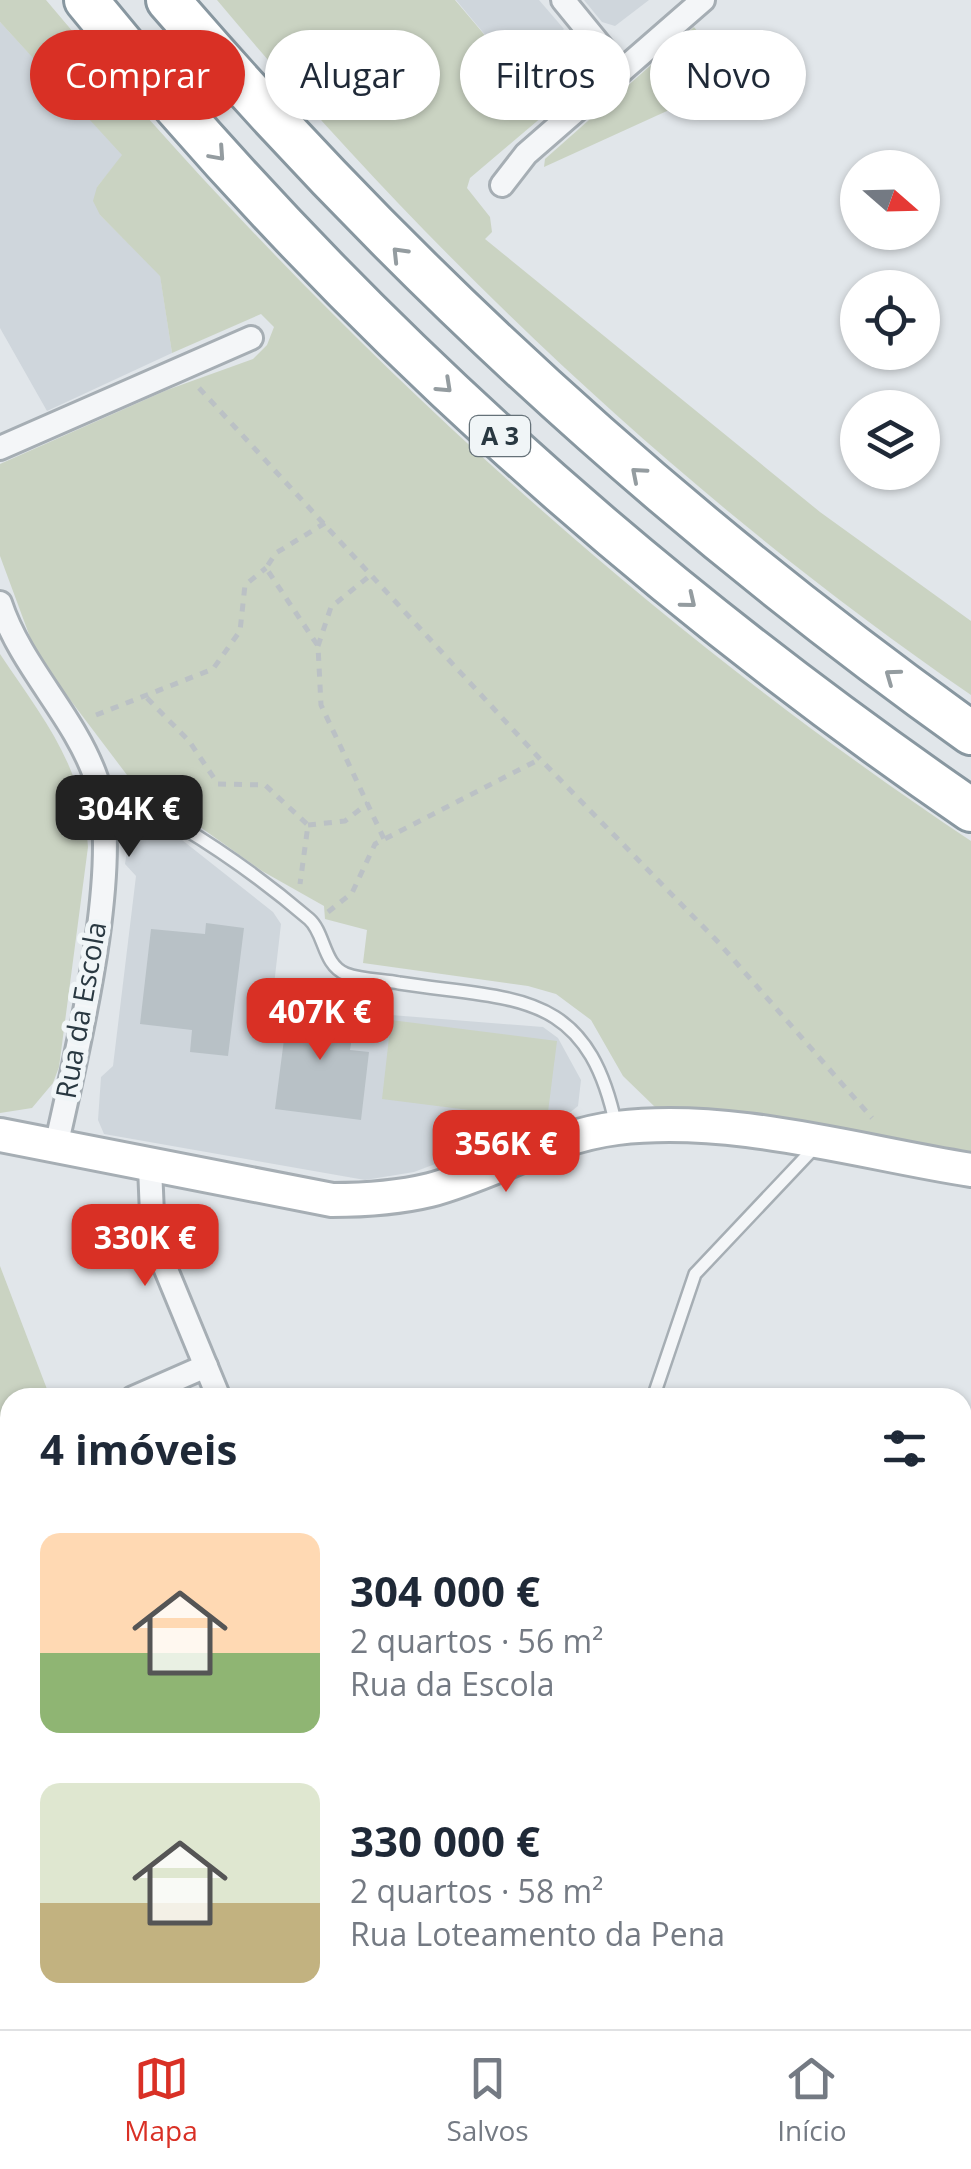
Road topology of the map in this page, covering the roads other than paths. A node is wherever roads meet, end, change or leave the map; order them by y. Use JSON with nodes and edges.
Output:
{"nodes":[{"id":1,"x":86,"y":0,"type":"edge"},
{"id":2,"x":168,"y":0,"type":"edge"},
{"id":3,"x":563,"y":0,"type":"edge"},
{"id":4,"x":704,"y":0,"type":"edge"},
{"id":5,"x":588,"y":30,"type":"edge"},
{"id":6,"x":630,"y":63,"type":"edge"},
{"id":7,"x":565,"y":120,"type":"edge"},
{"id":8,"x":502,"y":184,"type":"dead end"},
{"id":9,"x":250,"y":338,"type":"dead end"},
{"id":10,"x":0,"y":448,"type":"edge"},
{"id":11,"x":0,"y":603,"type":"edge"},
{"id":12,"x":971,"y":733,"type":"edge"},
{"id":13,"x":98,"y":782,"type":"junction"},
{"id":14,"x":971,"y":810,"type":"edge"},
{"id":15,"x":616,"y":1128,"type":"junction"},
{"id":16,"x":0,"y":1135,"type":"edge"},
{"id":17,"x":57,"y":1142,"type":"junction"},
{"id":18,"x":818,"y":1144,"type":"junction"},
{"id":19,"x":150,"y":1167,"type":"junction"},
{"id":20,"x":971,"y":1170,"type":"edge"},
{"id":21,"x":206,"y":1366,"type":"junction"},
{"id":22,"x":156,"y":1388,"type":"edge"},
{"id":23,"x":215,"y":1388,"type":"edge"},
{"id":24,"x":655,"y":1388,"type":"edge"}],
"edges":[{"from":1,"to":14,"type":"highway","number":"A 3","one_way":true},
{"from":12,"to":2,"type":"highway","number":"A 3","one_way":true},
{"from":3,"to":5,"type":"street"},
{"from":4,"to":6,"type":"street"},
{"from":7,"to":8,"type":"street"},
{"from":9,"to":10,"type":"street"},
{"from":11,"to":13,"type":"street","name":"Rua da Escola"},
{"from":13,"to":15,"type":"lane"},
{"from":13,"to":17,"type":"street","name":"Rua da Escola"},
{"from":15,"to":18,"type":"street"},
{"from":15,"to":19,"type":"street"},
{"from":16,"to":17,"type":"street"},
{"from":17,"to":19,"type":"street"},
{"from":18,"to":20,"type":"street"},
{"from":18,"to":24,"type":"lane"},
{"from":19,"to":21,"type":"street"},
{"from":21,"to":22,"type":"street"},
{"from":21,"to":23,"type":"street"}]}
